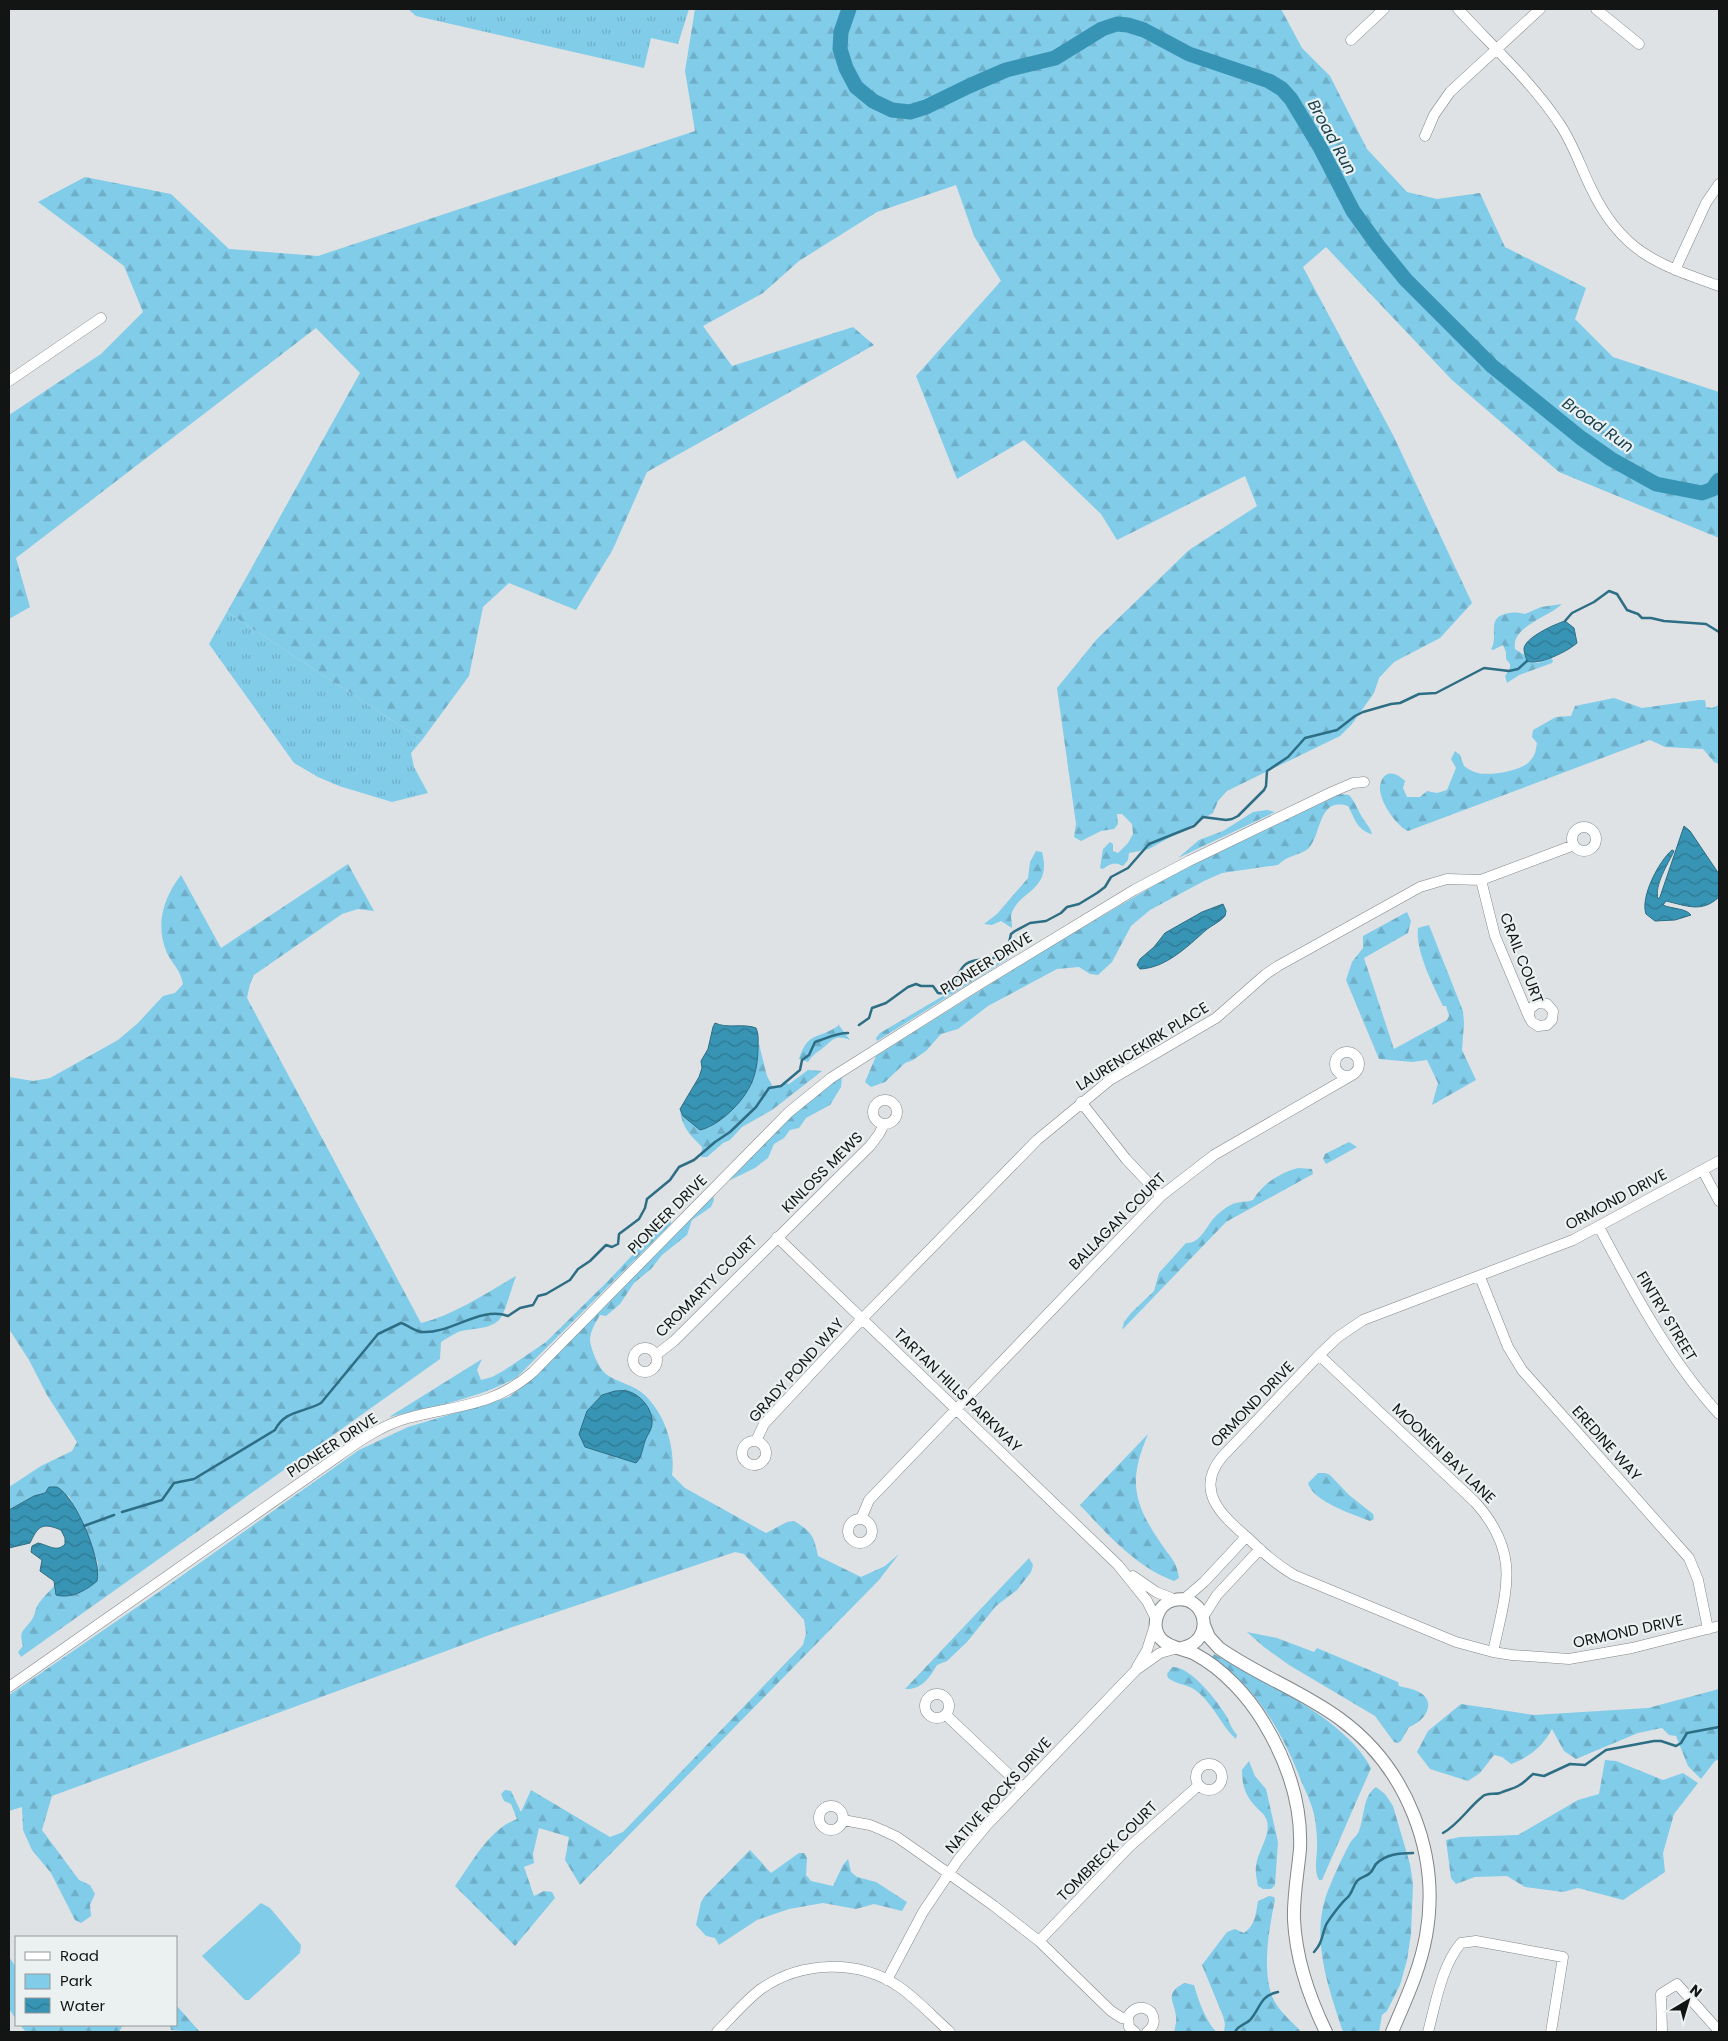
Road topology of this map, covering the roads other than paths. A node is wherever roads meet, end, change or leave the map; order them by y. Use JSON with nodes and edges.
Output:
{"nodes":[{"id":1,"x":1384,"y":9,"type":"edge"},
{"id":2,"x":1458,"y":9,"type":"edge"},
{"id":3,"x":1540,"y":9,"type":"edge"},
{"id":4,"x":1596,"y":9,"type":"edge"},
{"id":5,"x":1351,"y":40,"type":"dead end"},
{"id":6,"x":1639,"y":44,"type":"dead end"},
{"id":7,"x":1495,"y":50,"type":"junction"},
{"id":8,"x":1425,"y":136,"type":"dead end"},
{"id":9,"x":1719,"y":184,"type":"edge"},
{"id":10,"x":1675,"y":270,"type":"junction"},
{"id":11,"x":1719,"y":286,"type":"edge"},
{"id":12,"x":101,"y":318,"type":"dead end"},
{"id":13,"x":9,"y":381,"type":"edge"},
{"id":14,"x":1364,"y":782,"type":"dead end"},
{"id":15,"x":1574,"y":845,"type":"dead end"},
{"id":16,"x":1481,"y":880,"type":"junction"},
{"id":17,"x":1529,"y":1017,"type":"dead end"},
{"id":18,"x":1354,"y":1074,"type":"dead end"},
{"id":19,"x":1080,"y":1102,"type":"junction"},
{"id":20,"x":884,"y":1124,"type":"dead end"},
{"id":21,"x":1719,"y":1161,"type":"edge"},
{"id":22,"x":1703,"y":1170,"type":"junction"},
{"id":23,"x":1161,"y":1196,"type":"junction"},
{"id":24,"x":1719,"y":1201,"type":"edge"},
{"id":25,"x":1599,"y":1227,"type":"junction"},
{"id":26,"x":777,"y":1238,"type":"junction"},
{"id":27,"x":1480,"y":1277,"type":"junction"},
{"id":28,"x":861,"y":1320,"type":"junction"},
{"id":29,"x":656,"y":1355,"type":"dead end"},
{"id":30,"x":1319,"y":1355,"type":"junction"},
{"id":31,"x":955,"y":1410,"type":"junction"},
{"id":32,"x":1719,"y":1414,"type":"edge"},
{"id":33,"x":756,"y":1441,"type":"dead end"},
{"id":34,"x":862,"y":1520,"type":"dead end"},
{"id":35,"x":1246,"y":1537,"type":"junction"},
{"id":36,"x":1260,"y":1549,"type":"junction"},
{"id":37,"x":1118,"y":1566,"type":"junction"},
{"id":38,"x":1180,"y":1600,"type":"junction"},
{"id":39,"x":1156,"y":1621,"type":"junction"},
{"id":40,"x":1204,"y":1621,"type":"junction"},
{"id":41,"x":1719,"y":1626,"type":"edge"},
{"id":42,"x":1708,"y":1629,"type":"junction"},
{"id":43,"x":1180,"y":1648,"type":"junction"},
{"id":44,"x":1493,"y":1652,"type":"junction"},
{"id":45,"x":1136,"y":1670,"type":"junction"},
{"id":46,"x":9,"y":1687,"type":"edge"},
{"id":47,"x":946,"y":1714,"type":"dead end"},
{"id":48,"x":1199,"y":1785,"type":"dead end"},
{"id":49,"x":1023,"y":1788,"type":"junction"},
{"id":50,"x":843,"y":1820,"type":"dead end"},
{"id":51,"x":948,"y":1873,"type":"junction"},
{"id":52,"x":1039,"y":1941,"type":"junction"},
{"id":53,"x":887,"y":1980,"type":"junction"},
{"id":54,"x":1128,"y":2019,"type":"junction"},
{"id":55,"x":1719,"y":2031,"type":"edge"},
{"id":56,"x":717,"y":2032,"type":"edge"},
{"id":57,"x":950,"y":2032,"type":"edge"},
{"id":58,"x":1135,"y":2032,"type":"edge"},
{"id":59,"x":1147,"y":2032,"type":"edge"},
{"id":60,"x":1326,"y":2032,"type":"edge"},
{"id":61,"x":1392,"y":2032,"type":"edge"},
{"id":62,"x":1428,"y":2032,"type":"edge"},
{"id":63,"x":1550,"y":2032,"type":"edge"},
{"id":64,"x":1662,"y":2032,"type":"edge"}],
"edges":[{"from":1,"to":5,"type":"street"},
{"from":2,"to":7,"type":"street"},
{"from":3,"to":7,"type":"street"},
{"from":4,"to":6,"type":"street"},
{"from":7,"to":8,"type":"street"},
{"from":7,"to":10,"type":"street"},
{"from":9,"to":10,"type":"street"},
{"from":10,"to":11,"type":"street"},
{"from":12,"to":13,"type":"street"},
{"from":14,"to":46,"type":"street","name":"PIONEER DRIVE"},
{"from":15,"to":16,"type":"street","name":"LAURENCEKIRK PLACE"},
{"from":16,"to":17,"type":"street","name":"CRAIL COURT"},
{"from":16,"to":19,"type":"street","name":"LAURENCEKIRK PLACE"},
{"from":18,"to":23,"type":"street","name":"BALLAGAN COURT"},
{"from":19,"to":23,"type":"street"},
{"from":19,"to":28,"type":"street","name":"LAURENCEKIRK PLACE"},
{"from":20,"to":26,"type":"street","name":"KINLOSS MEWS"},
{"from":21,"to":22,"type":"street","name":"ORMOND DRIVE"},
{"from":22,"to":24,"type":"street"},
{"from":22,"to":25,"type":"street","name":"ORMOND DRIVE"},
{"from":23,"to":31,"type":"street","name":"BALLAGAN COURT"},
{"from":25,"to":27,"type":"street","name":"ORMOND DRIVE"},
{"from":25,"to":32,"type":"street","name":"FINTRY STREET"},
{"from":26,"to":28,"type":"street","name":"TARTAN HILLS PARKWAY"},
{"from":26,"to":29,"type":"street","name":"CROMARTY COURT"},
{"from":27,"to":30,"type":"street","name":"ORMOND DRIVE"},
{"from":27,"to":42,"type":"street","name":"EREDINE WAY"},
{"from":28,"to":31,"type":"street","name":"TARTAN HILLS PARKWAY"},
{"from":28,"to":33,"type":"street","name":"GRADY POND WAY"},
{"from":30,"to":35,"type":"street","name":"ORMOND DRIVE"},
{"from":30,"to":44,"type":"street","name":"MOONEN BAY LANE"},
{"from":31,"to":34,"type":"street","name":"BALLAGAN COURT"},
{"from":31,"to":37,"type":"street","name":"TARTAN HILLS PARKWAY"},
{"from":35,"to":36,"type":"street","name":"ORMOND DRIVE"},
{"from":35,"to":38,"type":"street"},
{"from":36,"to":40,"type":"street"},
{"from":36,"to":44,"type":"street","name":"ORMOND DRIVE"},
{"from":37,"to":38,"type":"street","name":"TARTAN HILLS PARKWAY"},
{"from":37,"to":39,"type":"street","name":"TARTAN HILLS PARKWAY"},
{"from":38,"to":39,"type":"street"},
{"from":38,"to":40,"type":"street","name":"TARTAN HILLS PARKWAY"},
{"from":39,"to":43,"type":"street","name":"TARTAN HILLS PARKWAY"},
{"from":39,"to":45,"type":"street","name":"NATIVE ROCKS DRIVE"},
{"from":40,"to":43,"type":"street"},
{"from":40,"to":61,"type":"street","name":"TARTAN HILLS PARKWAY"},
{"from":41,"to":42,"type":"street","name":"ORMOND DRIVE"},
{"from":42,"to":44,"type":"street","name":"ORMOND DRIVE"},
{"from":43,"to":45,"type":"street","name":"NATIVE ROCKS DRIVE"},
{"from":43,"to":60,"type":"street","name":"TARTAN HILLS PARKWAY"},
{"from":45,"to":49,"type":"street","name":"NATIVE ROCKS DRIVE"},
{"from":47,"to":49,"type":"street"},
{"from":48,"to":52,"type":"street","name":"TOMBRECK COURT"},
{"from":49,"to":51,"type":"street","name":"NATIVE ROCKS DRIVE"},
{"from":50,"to":51,"type":"street"},
{"from":51,"to":52,"type":"street"},
{"from":51,"to":53,"type":"street","name":"NATIVE ROCKS DRIVE"},
{"from":52,"to":54,"type":"street"},
{"from":53,"to":56,"type":"street"},
{"from":53,"to":57,"type":"street"},
{"from":54,"to":58,"type":"street"},
{"from":54,"to":59,"type":"street"},
{"from":55,"to":64,"type":"street"},
{"from":62,"to":63,"type":"street"}]}
